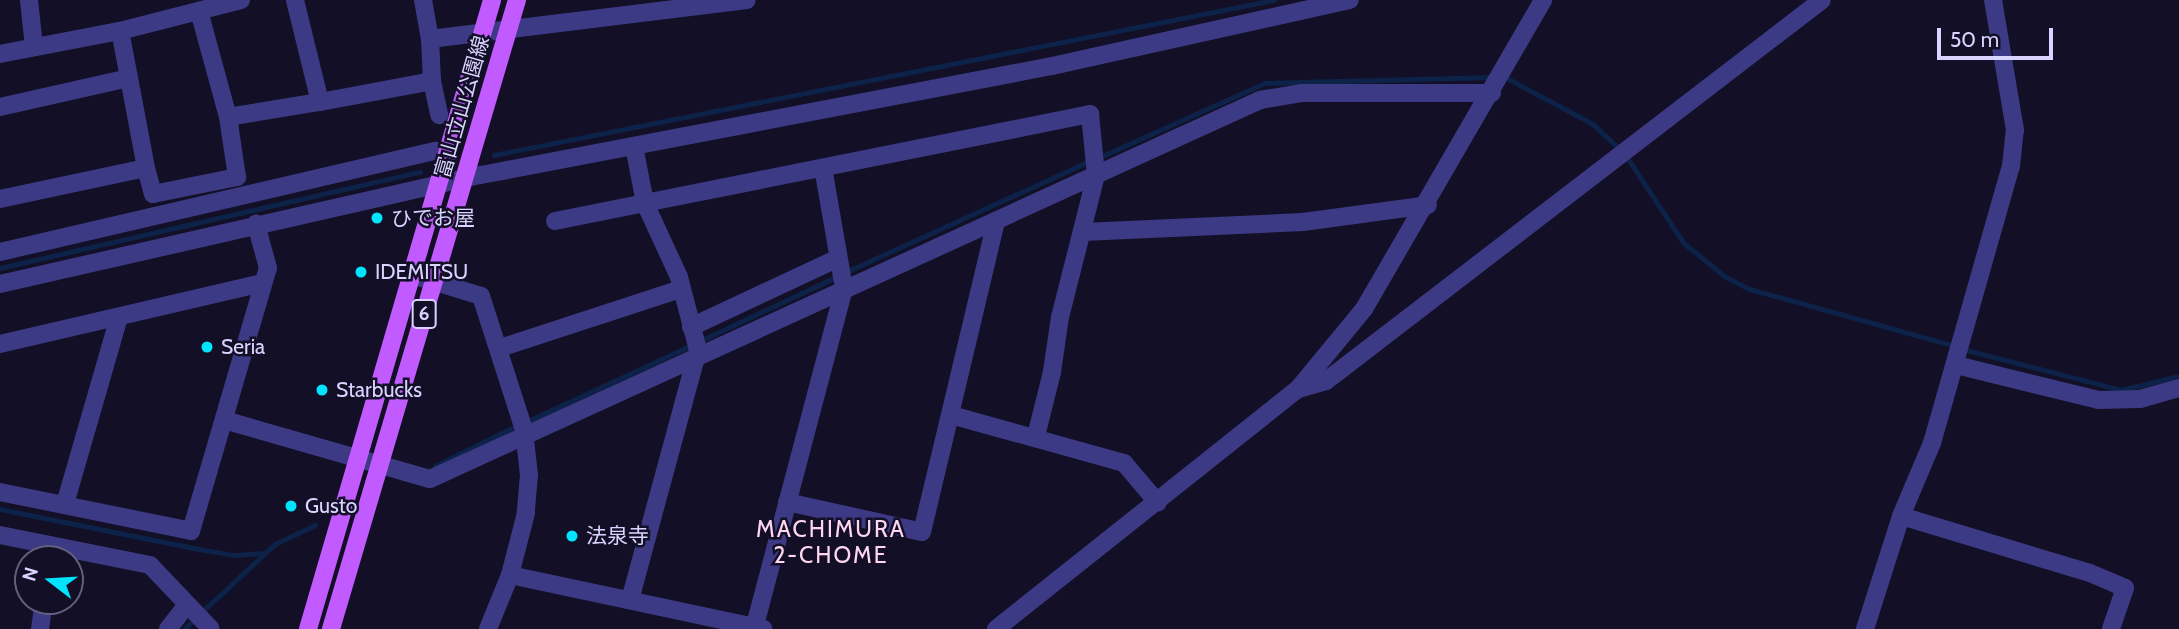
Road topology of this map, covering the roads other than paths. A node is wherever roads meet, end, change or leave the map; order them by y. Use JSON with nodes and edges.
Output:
{"nodes":[{"id":1,"x":29,"y":0,"type":"edge"},
{"id":2,"x":241,"y":0,"type":"edge"},
{"id":3,"x":295,"y":0,"type":"edge"},
{"id":4,"x":423,"y":0,"type":"edge"},
{"id":5,"x":492,"y":0,"type":"edge"},
{"id":6,"x":517,"y":0,"type":"edge"},
{"id":7,"x":747,"y":0,"type":"edge"},
{"id":8,"x":1350,"y":0,"type":"edge"},
{"id":9,"x":1544,"y":0,"type":"edge"},
{"id":10,"x":1822,"y":0,"type":"edge"},
{"id":11,"x":1993,"y":0,"type":"edge"},
{"id":12,"x":199,"y":11,"type":"junction"},
{"id":13,"x":120,"y":31,"type":"junction"},
{"id":14,"x":508,"y":31,"type":"junction"},
{"id":15,"x":483,"y":34,"type":"junction"},
{"id":16,"x":430,"y":39,"type":"junction"},
{"id":17,"x":34,"y":47,"type":"junction"},
{"id":18,"x":0,"y":54,"type":"edge"},
{"id":19,"x":129,"y":78,"type":"junction"},
{"id":20,"x":432,"y":81,"type":"junction"},
{"id":21,"x":1492,"y":93,"type":"junction"},
{"id":22,"x":320,"y":102,"type":"junction"},
{"id":23,"x":0,"y":107,"type":"edge"},
{"id":24,"x":439,"y":115,"type":"dead end"},
{"id":25,"x":228,"y":117,"type":"junction"},
{"id":26,"x":634,"y":146,"type":"junction"},
{"id":27,"x":435,"y":151,"type":"dead end"},
{"id":28,"x":146,"y":168,"type":"junction"},
{"id":29,"x":823,"y":168,"type":"junction"},
{"id":30,"x":1096,"y":175,"type":"junction"},
{"id":31,"x":465,"y":179,"type":"junction"},
{"id":32,"x":438,"y":187,"type":"junction"},
{"id":33,"x":0,"y":200,"type":"edge"},
{"id":34,"x":645,"y":202,"type":"junction"},
{"id":35,"x":1428,"y":205,"type":"junction"},
{"id":36,"x":555,"y":220,"type":"dead end"},
{"id":37,"x":996,"y":221,"type":"junction"},
{"id":38,"x":257,"y":224,"type":"junction"},
{"id":39,"x":1083,"y":232,"type":"junction"},
{"id":40,"x":0,"y":252,"type":"edge"},
{"id":41,"x":838,"y":258,"type":"junction"},
{"id":42,"x":412,"y":275,"type":"junction"},
{"id":43,"x":263,"y":282,"type":"junction"},
{"id":44,"x":434,"y":282,"type":"junction"},
{"id":45,"x":0,"y":285,"type":"edge"},
{"id":46,"x":844,"y":288,"type":"junction"},
{"id":47,"x":681,"y":289,"type":"junction"},
{"id":48,"x":119,"y":317,"type":"junction"},
{"id":49,"x":691,"y":327,"type":"junction"},
{"id":50,"x":0,"y":344,"type":"edge"},
{"id":51,"x":500,"y":348,"type":"junction"},
{"id":52,"x":698,"y":358,"type":"junction"},
{"id":53,"x":1956,"y":365,"type":"junction"},
{"id":54,"x":1298,"y":388,"type":"junction"},
{"id":55,"x":2179,"y":388,"type":"edge"},
{"id":56,"x":951,"y":415,"type":"junction"},
{"id":57,"x":223,"y":420,"type":"junction"},
{"id":58,"x":1036,"y":436,"type":"junction"},
{"id":59,"x":524,"y":437,"type":"junction"},
{"id":60,"x":358,"y":459,"type":"junction"},
{"id":61,"x":379,"y":466,"type":"junction"},
{"id":62,"x":0,"y":492,"type":"edge"},
{"id":63,"x":787,"y":502,"type":"junction"},
{"id":64,"x":1158,"y":503,"type":"junction"},
{"id":65,"x":65,"y":504,"type":"junction"},
{"id":66,"x":1901,"y":516,"type":"junction"},
{"id":67,"x":0,"y":535,"type":"edge"},
{"id":68,"x":31,"y":545,"type":"edge"},
{"id":69,"x":84,"y":556,"type":"edge"},
{"id":70,"x":510,"y":575,"type":"junction"},
{"id":71,"x":630,"y":600,"type":"junction"},
{"id":72,"x":187,"y":605,"type":"junction"},
{"id":73,"x":758,"y":628,"type":"edge"},
{"id":74,"x":168,"y":629,"type":"edge"},
{"id":75,"x":211,"y":629,"type":"edge"},
{"id":76,"x":308,"y":629,"type":"edge"},
{"id":77,"x":331,"y":629,"type":"edge"},
{"id":78,"x":488,"y":629,"type":"edge"},
{"id":79,"x":996,"y":629,"type":"edge"},
{"id":80,"x":1866,"y":629,"type":"edge"},
{"id":81,"x":2111,"y":629,"type":"edge"}],
"edges":[{"from":1,"to":17,"type":"street"},
{"from":2,"to":12,"type":"street"},
{"from":3,"to":22,"type":"street"},
{"from":4,"to":16,"type":"street"},
{"from":5,"to":15,"type":"main road","name":"富山立山公園線","number":"6"},
{"from":6,"to":14,"type":"main road","name":"富山立山公園線","number":"6"},
{"from":7,"to":14,"type":"street"},
{"from":8,"to":26,"type":"street"},
{"from":9,"to":21,"type":"street"},
{"from":10,"to":54,"type":"street"},
{"from":11,"to":53,"type":"street"},
{"from":12,"to":13,"type":"street"},
{"from":12,"to":25,"type":"street"},
{"from":13,"to":17,"type":"street"},
{"from":13,"to":19,"type":"street"},
{"from":14,"to":15,"type":"street"},
{"from":14,"to":31,"type":"main road","name":"富山立山公園線","number":"6"},
{"from":15,"to":16,"type":"street"},
{"from":15,"to":32,"type":"main road","name":"富山立山公園線","number":"6"},
{"from":16,"to":20,"type":"street"},
{"from":17,"to":18,"type":"street"},
{"from":19,"to":23,"type":"street"},
{"from":19,"to":28,"type":"street"},
{"from":20,"to":22,"type":"street"},
{"from":20,"to":24,"type":"street"},
{"from":21,"to":30,"type":"street"},
{"from":21,"to":35,"type":"street"},
{"from":22,"to":25,"type":"street"},
{"from":25,"to":28,"type":"street"},
{"from":26,"to":31,"type":"street"},
{"from":26,"to":34,"type":"street"},
{"from":27,"to":40,"type":"street"},
{"from":28,"to":33,"type":"street"},
{"from":29,"to":30,"type":"street"},
{"from":29,"to":34,"type":"street"},
{"from":29,"to":41,"type":"street"},
{"from":30,"to":37,"type":"street"},
{"from":30,"to":39,"type":"street"},
{"from":31,"to":32,"type":"street"},
{"from":31,"to":44,"type":"main road","name":"富山立山公園線","number":"6"},
{"from":32,"to":38,"type":"street"},
{"from":32,"to":42,"type":"main road","name":"富山立山公園線","number":"6"},
{"from":34,"to":36,"type":"street"},
{"from":34,"to":47,"type":"street"},
{"from":35,"to":39,"type":"street"},
{"from":35,"to":54,"type":"street"},
{"from":37,"to":46,"type":"street"},
{"from":37,"to":56,"type":"street"},
{"from":38,"to":43,"type":"street"},
{"from":38,"to":45,"type":"street"},
{"from":39,"to":58,"type":"street"},
{"from":41,"to":46,"type":"street"},
{"from":41,"to":49,"type":"street"},
{"from":42,"to":44,"type":"street"},
{"from":42,"to":60,"type":"main road","name":"富山立山公園線","number":"6"},
{"from":43,"to":48,"type":"street"},
{"from":43,"to":57,"type":"street"},
{"from":44,"to":51,"type":"street"},
{"from":44,"to":61,"type":"main road","name":"富山立山公園線","number":"6"},
{"from":46,"to":52,"type":"street"},
{"from":46,"to":63,"type":"street"},
{"from":47,"to":49,"type":"street"},
{"from":47,"to":51,"type":"street"},
{"from":48,"to":50,"type":"street"},
{"from":48,"to":65,"type":"street"},
{"from":49,"to":52,"type":"street"},
{"from":51,"to":59,"type":"street"},
{"from":52,"to":59,"type":"street"},
{"from":52,"to":71,"type":"street"},
{"from":53,"to":55,"type":"street"},
{"from":53,"to":66,"type":"street"},
{"from":54,"to":64,"type":"street"},
{"from":56,"to":58,"type":"street"},
{"from":56,"to":63,"type":"street"},
{"from":57,"to":60,"type":"street"},
{"from":57,"to":65,"type":"street"},
{"from":58,"to":64,"type":"street"},
{"from":59,"to":61,"type":"street"},
{"from":59,"to":70,"type":"street"},
{"from":60,"to":61,"type":"street"},
{"from":60,"to":76,"type":"main road","name":"富山立山公園線","number":"6"},
{"from":61,"to":77,"type":"main road","name":"富山立山公園線","number":"6"},
{"from":62,"to":65,"type":"street"},
{"from":63,"to":73,"type":"street"},
{"from":64,"to":79,"type":"street"},
{"from":66,"to":80,"type":"street"},
{"from":66,"to":81,"type":"street"},
{"from":67,"to":68,"type":"street"},
{"from":69,"to":72,"type":"street"},
{"from":70,"to":71,"type":"street"},
{"from":70,"to":78,"type":"street"},
{"from":71,"to":73,"type":"street"},
{"from":72,"to":74,"type":"street"},
{"from":72,"to":75,"type":"street"}]}
